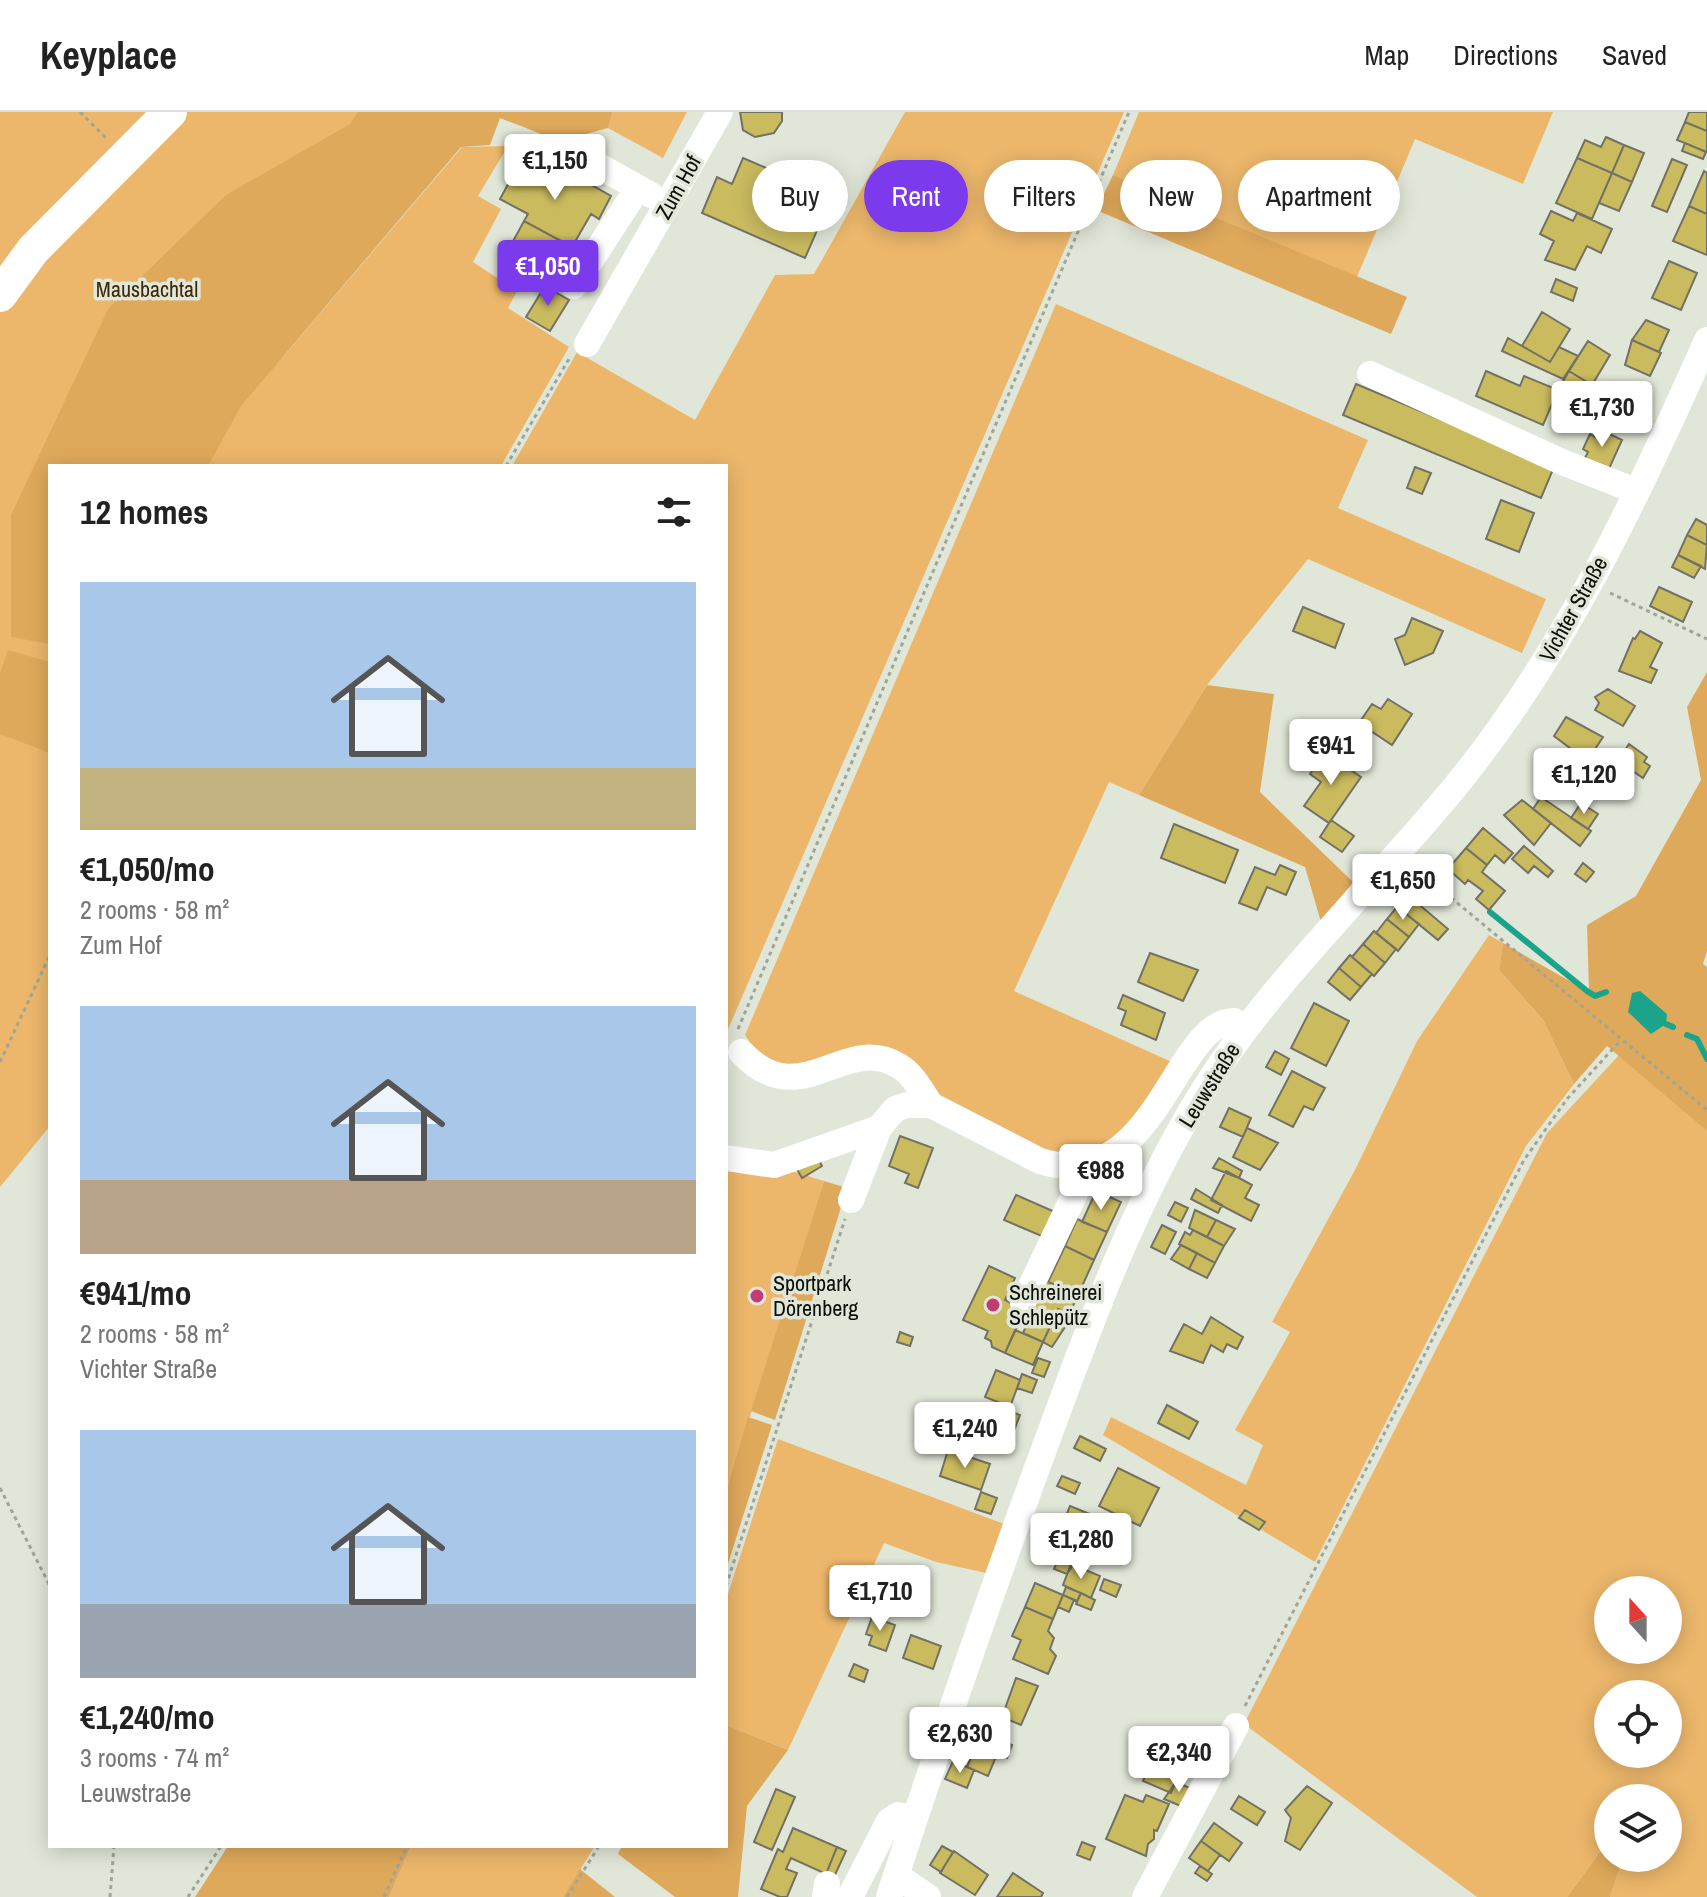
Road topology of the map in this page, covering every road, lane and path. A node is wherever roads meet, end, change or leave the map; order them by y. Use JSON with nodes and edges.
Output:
{"nodes":[{"id":1,"x":80,"y":112,"type":"edge"},
{"id":2,"x":170,"y":112,"type":"edge"},
{"id":3,"x":720,"y":112,"type":"edge"},
{"id":4,"x":1129,"y":112,"type":"edge"},
{"id":5,"x":125,"y":157,"type":"junction"},
{"id":6,"x":583,"y":157,"type":"dead end"},
{"id":7,"x":638,"y":188,"type":"junction"},
{"id":8,"x":668,"y":205,"type":"junction"},
{"id":9,"x":589,"y":263,"type":"junction"},
{"id":10,"x":574,"y":286,"type":"dead end"},
{"id":11,"x":0,"y":295,"type":"edge"},
{"id":12,"x":612,"y":301,"type":"junction"},
{"id":13,"x":1707,"y":340,"type":"edge"},
{"id":14,"x":587,"y":344,"type":"joint"},
{"id":15,"x":1370,"y":374,"type":"dead end"},
{"id":16,"x":507,"y":464,"type":"edge"},
{"id":17,"x":1636,"y":491,"type":"junction"},
{"id":18,"x":1588,"y":583,"type":"junction"},
{"id":19,"x":1707,"y":639,"type":"edge"},
{"id":20,"x":1399,"y":854,"type":"junction"},
{"id":21,"x":48,"y":959,"type":"edge"},
{"id":22,"x":1245,"y":1029,"type":"junction"},
{"id":23,"x":1621,"y":1040,"type":"junction"},
{"id":24,"x":741,"y":1052,"type":"joint"},
{"id":25,"x":0,"y":1062,"type":"edge"},
{"id":26,"x":931,"y":1105,"type":"junction"},
{"id":27,"x":1707,"y":1110,"type":"edge"},
{"id":28,"x":879,"y":1128,"type":"junction"},
{"id":29,"x":728,"y":1158,"type":"edge"},
{"id":30,"x":1088,"y":1166,"type":"junction"},
{"id":31,"x":851,"y":1200,"type":"joint"},
{"id":32,"x":1023,"y":1303,"type":"dead end"},
{"id":33,"x":0,"y":1488,"type":"edge"},
{"id":34,"x":728,"y":1580,"type":"edge"},
{"id":35,"x":48,"y":1582,"type":"edge"},
{"id":36,"x":1236,"y":1726,"type":"joint"},
{"id":37,"x":914,"y":1818,"type":"junction"},
{"id":38,"x":114,"y":1848,"type":"edge"},
{"id":39,"x":220,"y":1848,"type":"edge"},
{"id":40,"x":406,"y":1848,"type":"edge"},
{"id":41,"x":598,"y":1848,"type":"edge"},
{"id":42,"x":893,"y":1886,"type":"edge"},
{"id":43,"x":110,"y":1897,"type":"edge"},
{"id":44,"x":188,"y":1897,"type":"edge"},
{"id":45,"x":384,"y":1897,"type":"edge"},
{"id":46,"x":567,"y":1897,"type":"edge"},
{"id":47,"x":850,"y":1897,"type":"edge"},
{"id":48,"x":928,"y":1897,"type":"edge"},
{"id":49,"x":1145,"y":1897,"type":"edge"}],
"edges":[{"from":1,"to":5,"type":"path"},
{"from":2,"to":5,"type":"main road"},
{"from":3,"to":8,"type":"street","name":"Zum Hof"},
{"from":4,"to":24,"type":"path"},
{"from":5,"to":11,"type":"main road"},
{"from":6,"to":7,"type":"street"},
{"from":7,"to":8,"type":"street"},
{"from":7,"to":9,"type":"street"},
{"from":8,"to":12,"type":"street","name":"Zum Hof"},
{"from":9,"to":10,"type":"street"},
{"from":9,"to":12,"type":"street"},
{"from":12,"to":14,"type":"street","name":"Zum Hof"},
{"from":13,"to":17,"type":"street","name":"Vichter Straße"},
{"from":14,"to":16,"type":"path"},
{"from":15,"to":17,"type":"street"},
{"from":17,"to":18,"type":"street","name":"Vichter Straße"},
{"from":18,"to":19,"type":"path"},
{"from":18,"to":20,"type":"street","name":"Vichter Straße"},
{"from":20,"to":22,"type":"street","name":"Leuwstraße"},
{"from":20,"to":23,"type":"path"},
{"from":21,"to":25,"type":"path"},
{"from":22,"to":30,"type":"street"},
{"from":22,"to":37,"type":"street","name":"Leuwstraße"},
{"from":23,"to":27,"type":"path"},
{"from":23,"to":36,"type":"path"},
{"from":24,"to":26,"type":"street"},
{"from":26,"to":28,"type":"street"},
{"from":26,"to":30,"type":"street"},
{"from":28,"to":29,"type":"street"},
{"from":28,"to":31,"type":"street"},
{"from":30,"to":32,"type":"street"},
{"from":31,"to":34,"type":"path"},
{"from":33,"to":35,"type":"path"},
{"from":36,"to":49,"type":"street"},
{"from":37,"to":42,"type":"street","name":"Leuwstraße"},
{"from":37,"to":47,"type":"street"},
{"from":38,"to":43,"type":"path"},
{"from":39,"to":44,"type":"path"},
{"from":40,"to":45,"type":"path"},
{"from":41,"to":46,"type":"path"},
{"from":42,"to":48,"type":"street"}]}
